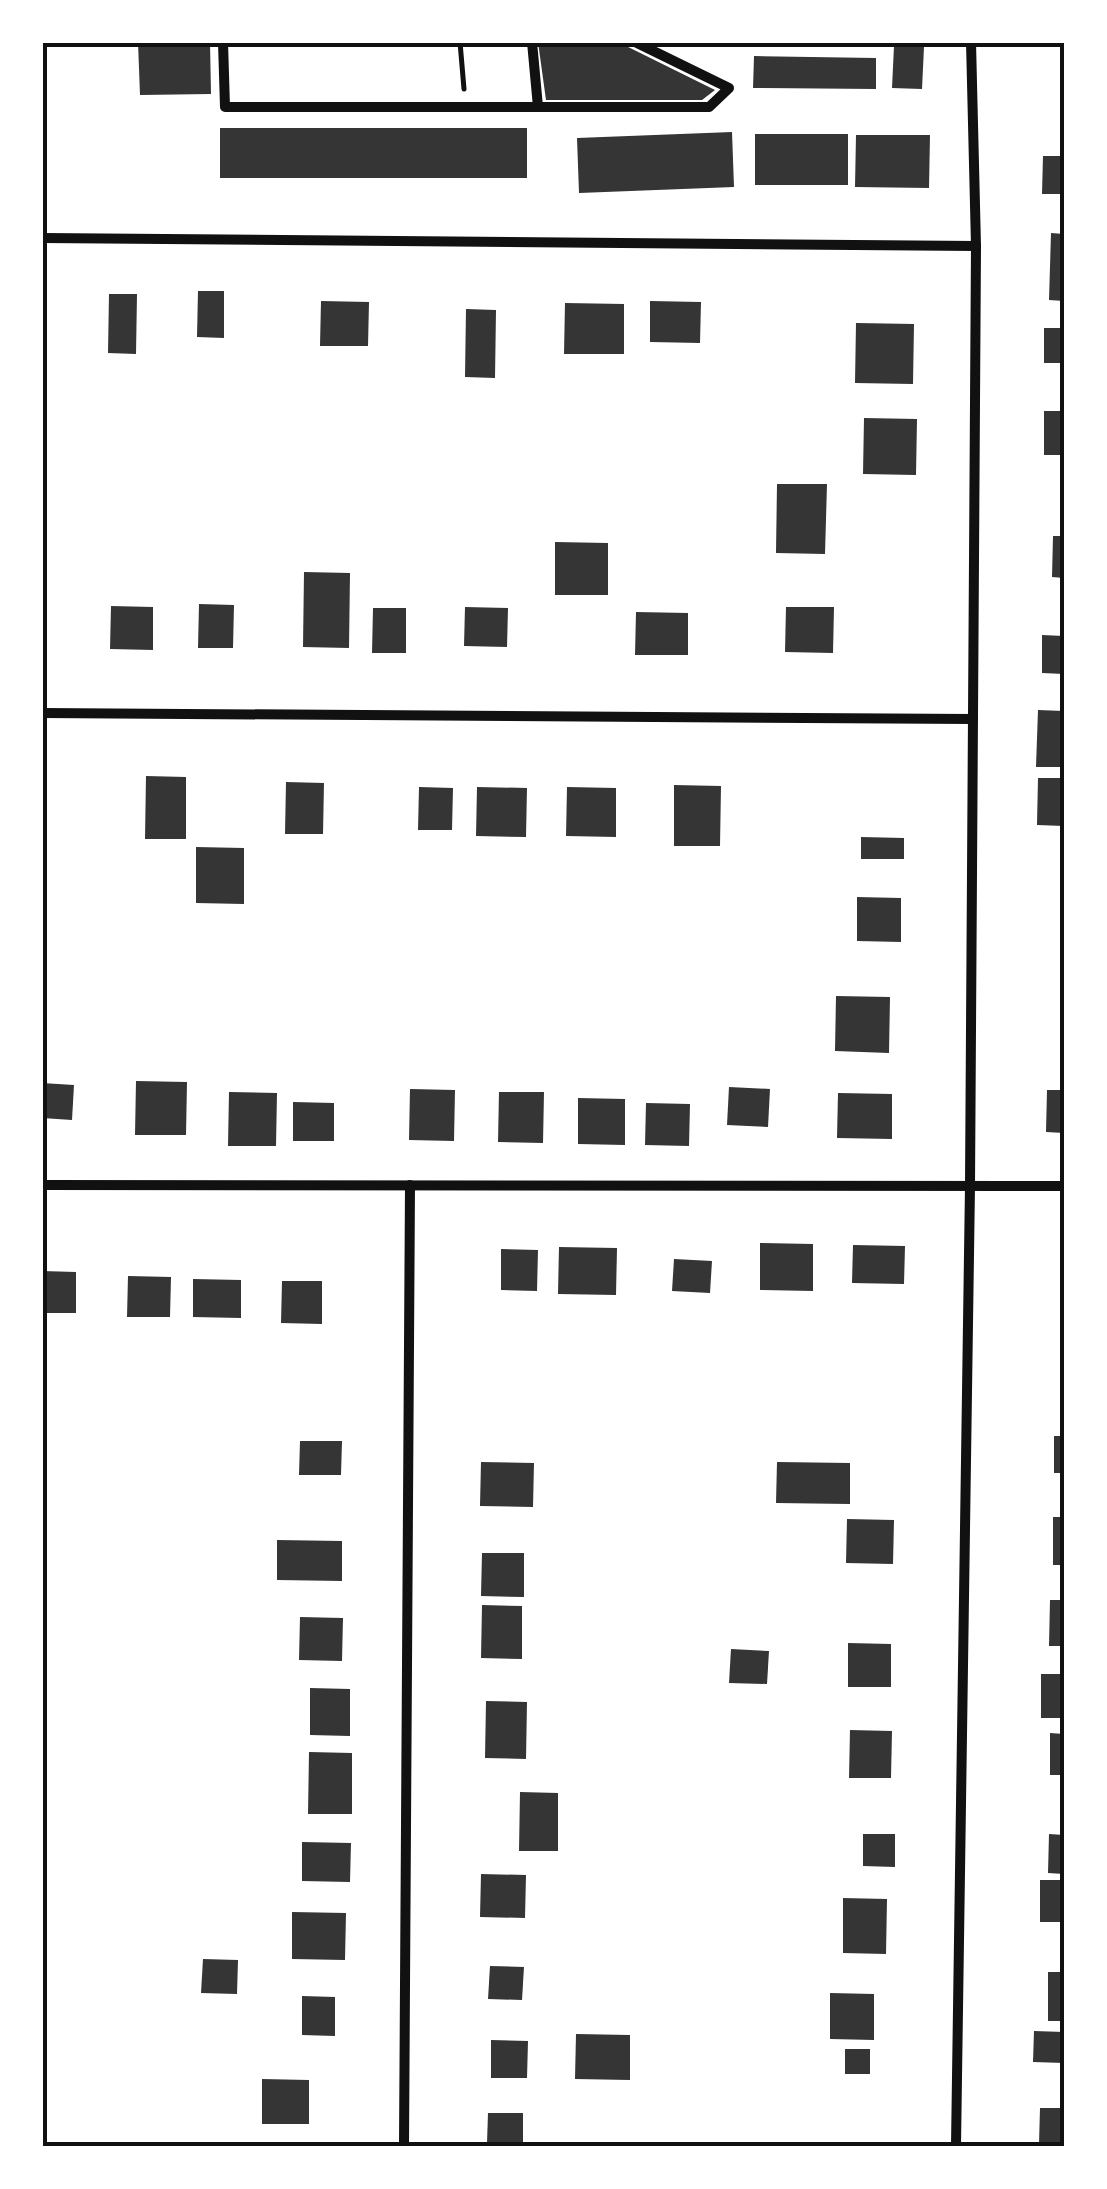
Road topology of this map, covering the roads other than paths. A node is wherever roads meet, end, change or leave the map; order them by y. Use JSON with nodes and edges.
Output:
{"nodes":[{"id":1,"x":223,"y":42,"type":"edge"},
{"id":2,"x":532,"y":42,"type":"edge"},
{"id":3,"x":636,"y":42,"type":"edge"},
{"id":4,"x":972,"y":42,"type":"edge"},
{"id":5,"x":538,"y":107,"type":"junction"},
{"id":6,"x":42,"y":238,"type":"edge"},
{"id":7,"x":976,"y":246,"type":"junction"},
{"id":8,"x":42,"y":713,"type":"edge"},
{"id":9,"x":972,"y":720,"type":"junction"},
{"id":10,"x":42,"y":1185,"type":"edge"},
{"id":11,"x":410,"y":1185,"type":"junction"},
{"id":12,"x":970,"y":1186,"type":"junction"},
{"id":13,"x":1064,"y":1186,"type":"edge"},
{"id":14,"x":404,"y":2146,"type":"edge"},
{"id":15,"x":956,"y":2146,"type":"edge"}],
"edges":[{"from":1,"to":5,"type":"street"},
{"from":2,"to":5,"type":"street"},
{"from":3,"to":5,"type":"street"},
{"from":4,"to":7,"type":"street"},
{"from":6,"to":7,"type":"street"},
{"from":7,"to":9,"type":"street"},
{"from":8,"to":9,"type":"street"},
{"from":9,"to":12,"type":"street"},
{"from":10,"to":11,"type":"street"},
{"from":11,"to":12,"type":"street"},
{"from":11,"to":14,"type":"street"},
{"from":12,"to":13,"type":"street"},
{"from":12,"to":15,"type":"street"}]}
